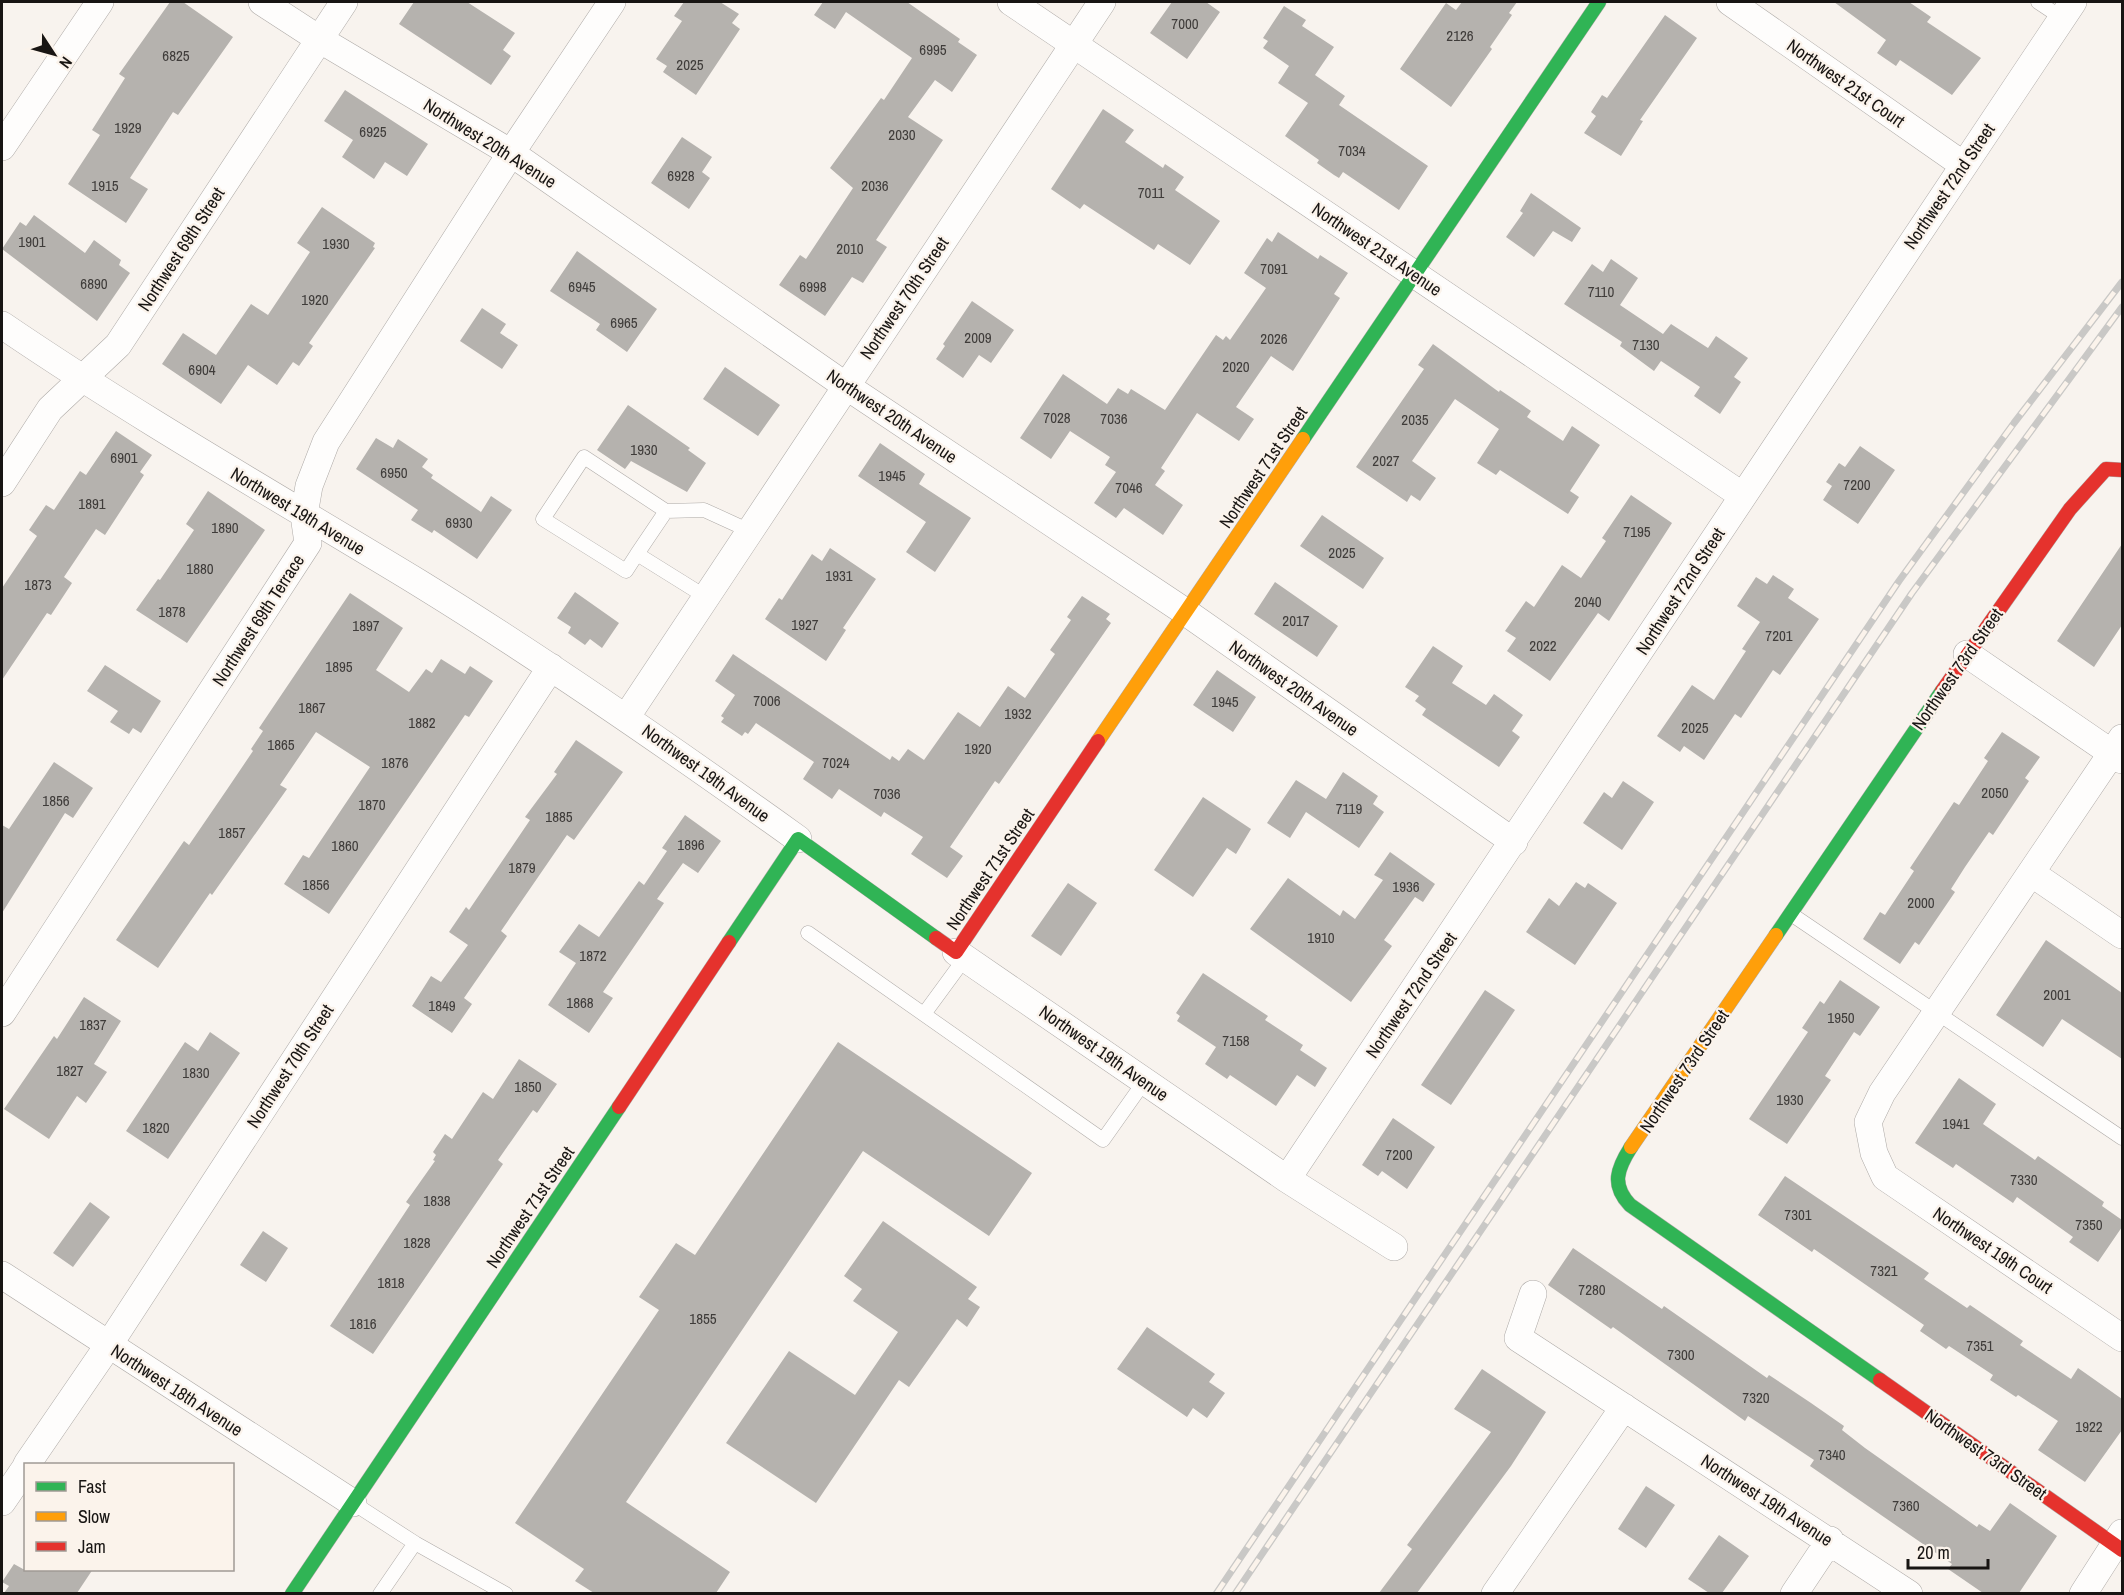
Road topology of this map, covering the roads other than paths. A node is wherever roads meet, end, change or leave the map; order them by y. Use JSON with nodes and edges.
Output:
{"nodes":[{"id":1,"x":100,"y":2,"type":"edge"},
{"id":2,"x":262,"y":2,"type":"edge"},
{"id":3,"x":344,"y":2,"type":"edge"},
{"id":4,"x":612,"y":2,"type":"edge"},
{"id":5,"x":1011,"y":2,"type":"edge"},
{"id":6,"x":1102,"y":2,"type":"edge"},
{"id":7,"x":1599,"y":2,"type":"edge"},
{"id":8,"x":1730,"y":2,"type":"edge"},
{"id":9,"x":2038,"y":2,"type":"edge"},
{"id":10,"x":2067,"y":10,"type":"edge"},
{"id":11,"x":319,"y":39,"type":"junction"},
{"id":12,"x":1074,"y":43,"type":"junction"},
{"id":13,"x":2,"y":147,"type":"edge"},
{"id":14,"x":511,"y":153,"type":"junction"},
{"id":15,"x":1962,"y":164,"type":"junction"},
{"id":16,"x":1414,"y":274,"type":"junction"},
{"id":17,"x":2,"y":325,"type":"edge"},
{"id":18,"x":82,"y":380,"type":"junction"},
{"id":19,"x":846,"y":386,"type":"junction"},
{"id":20,"x":2122,"y":470,"type":"edge"},
{"id":21,"x":2,"y":483,"type":"edge"},
{"id":22,"x":1743,"y":496,"type":"junction"},
{"id":23,"x":666,"y":511,"type":"junction"},
{"id":24,"x":304,"y":515,"type":"junction"},
{"id":25,"x":750,"y":531,"type":"junction"},
{"id":26,"x":637,"y":554,"type":"junction"},
{"id":27,"x":706,"y":597,"type":"junction"},
{"id":28,"x":1187,"y":613,"type":"junction"},
{"id":29,"x":1967,"y":654,"type":"junction"},
{"id":30,"x":551,"y":667,"type":"junction"},
{"id":31,"x":627,"y":716,"type":"junction"},
{"id":32,"x":2119,"y":751,"type":"edge"},
{"id":33,"x":798,"y":839,"type":"junction"},
{"id":34,"x":1514,"y":842,"type":"junction"},
{"id":35,"x":2031,"y":873,"type":"junction"},
{"id":36,"x":1791,"y":914,"type":"junction"},
{"id":37,"x":808,"y":933,"type":"dead end"},
{"id":38,"x":2122,"y":935,"type":"edge"},
{"id":39,"x":960,"y":955,"type":"junction"},
{"id":40,"x":2,"y":1013,"type":"edge"},
{"id":41,"x":924,"y":1014,"type":"junction"},
{"id":42,"x":1936,"y":1014,"type":"junction"},
{"id":43,"x":1144,"y":1082,"type":"junction"},
{"id":44,"x":2122,"y":1138,"type":"edge"},
{"id":45,"x":1287,"y":1179,"type":"junction"},
{"id":46,"x":1394,"y":1247,"type":"dead end"},
{"id":47,"x":2,"y":1275,"type":"edge"},
{"id":48,"x":1533,"y":1294,"type":"dead end"},
{"id":49,"x":2122,"y":1338,"type":"edge"},
{"id":50,"x":108,"y":1346,"type":"junction"},
{"id":51,"x":1624,"y":1407,"type":"junction"},
{"id":52,"x":28,"y":1463,"type":"edge"},
{"id":53,"x":24,"y":1469,"type":"edge"},
{"id":54,"x":2,"y":1502,"type":"edge"},
{"id":55,"x":353,"y":1503,"type":"junction"},
{"id":56,"x":1830,"y":1540,"type":"junction"},
{"id":57,"x":415,"y":1543,"type":"junction"},
{"id":58,"x":2120,"y":1543,"type":"edge"},
{"id":59,"x":292,"y":1593,"type":"edge"},
{"id":60,"x":380,"y":1593,"type":"edge"},
{"id":61,"x":506,"y":1593,"type":"edge"},
{"id":62,"x":1495,"y":1593,"type":"edge"},
{"id":63,"x":1794,"y":1593,"type":"edge"},
{"id":64,"x":1909,"y":1593,"type":"edge"},
{"id":65,"x":2083,"y":1593,"type":"edge"}],
"edges":[{"from":1,"to":13,"type":"street"},
{"from":2,"to":11,"type":"street","name":"Northwest 20th Avenue"},
{"from":3,"to":11,"type":"street","name":"Northwest 69th Street"},
{"from":4,"to":14,"type":"street","name":"Northwest 69th Terrace"},
{"from":5,"to":12,"type":"street","name":"Northwest 21st Avenue"},
{"from":6,"to":12,"type":"street","name":"Northwest 70th Street"},
{"from":7,"to":16,"type":"street","name":"Northwest 71st Street"},
{"from":8,"to":15,"type":"street","name":"Northwest 21st Court"},
{"from":9,"to":10,"type":"lane"},
{"from":10,"to":15,"type":"street","name":"Northwest 72nd Street"},
{"from":11,"to":14,"type":"street","name":"Northwest 20th Avenue"},
{"from":11,"to":18,"type":"street","name":"Northwest 69th Street"},
{"from":12,"to":16,"type":"street","name":"Northwest 21st Avenue"},
{"from":12,"to":19,"type":"street","name":"Northwest 70th Street"},
{"from":14,"to":19,"type":"street","name":"Northwest 20th Avenue"},
{"from":14,"to":24,"type":"street","name":"Northwest 69th Terrace"},
{"from":15,"to":22,"type":"street","name":"Northwest 72nd Street"},
{"from":16,"to":22,"type":"street","name":"Northwest 21st Avenue"},
{"from":16,"to":28,"type":"street","name":"Northwest 71st Street"},
{"from":17,"to":18,"type":"street","name":"Northwest 19th Avenue"},
{"from":18,"to":21,"type":"street","name":"Northwest 69th Street"},
{"from":18,"to":24,"type":"street","name":"Northwest 19th Avenue"},
{"from":19,"to":25,"type":"street","name":"Northwest 70th Street"},
{"from":19,"to":28,"type":"street","name":"Northwest 20th Avenue"},
{"from":20,"to":29,"type":"street","name":"Northwest 73rd Street"},
{"from":22,"to":34,"type":"street","name":"Northwest 72nd Street"},
{"from":23,"to":25,"type":"lane"},
{"from":23,"to":26,"type":"lane"},
{"from":23,"to":26,"type":"lane"},
{"from":24,"to":30,"type":"street","name":"Northwest 19th Avenue"},
{"from":24,"to":40,"type":"street","name":"Northwest 69th Terrace"},
{"from":25,"to":27,"type":"street","name":"Northwest 70th Street"},
{"from":26,"to":27,"type":"lane"},
{"from":27,"to":31,"type":"street","name":"Northwest 70th Street"},
{"from":28,"to":34,"type":"street","name":"Northwest 20th Avenue"},
{"from":28,"to":39,"type":"street","name":"Northwest 71st Street"},
{"from":29,"to":32,"type":"street"},
{"from":29,"to":36,"type":"street","name":"Northwest 73rd Street"},
{"from":30,"to":31,"type":"street","name":"Northwest 19th Avenue"},
{"from":30,"to":50,"type":"street","name":"Northwest 70th Street"},
{"from":31,"to":33,"type":"street","name":"Northwest 19th Avenue"},
{"from":32,"to":35,"type":"street"},
{"from":33,"to":39,"type":"street","name":"Northwest 19th Avenue"},
{"from":33,"to":55,"type":"street","name":"Northwest 71st Street"},
{"from":34,"to":45,"type":"street","name":"Northwest 72nd Street"},
{"from":35,"to":38,"type":"street"},
{"from":35,"to":42,"type":"street"},
{"from":36,"to":42,"type":"lane"},
{"from":36,"to":58,"type":"street","name":"Northwest 73rd Street"},
{"from":37,"to":41,"type":"lane"},
{"from":39,"to":41,"type":"lane"},
{"from":39,"to":43,"type":"street","name":"Northwest 19th Avenue"},
{"from":41,"to":43,"type":"lane"},
{"from":42,"to":44,"type":"lane"},
{"from":42,"to":49,"type":"street","name":"Northwest 19th Court"},
{"from":43,"to":45,"type":"street","name":"Northwest 19th Avenue"},
{"from":45,"to":46,"type":"street","name":"Northwest 19th Avenue"},
{"from":47,"to":50,"type":"street","name":"Northwest 18th Avenue"},
{"from":48,"to":51,"type":"street"},
{"from":50,"to":52,"type":"street","name":"Northwest 70th Street"},
{"from":50,"to":55,"type":"street","name":"Northwest 18th Avenue"},
{"from":51,"to":56,"type":"street","name":"Northwest 19th Avenue"},
{"from":51,"to":62,"type":"street"},
{"from":53,"to":54,"type":"street","name":"Northwest 70th Street"},
{"from":55,"to":57,"type":"lane"},
{"from":55,"to":59,"type":"street","name":"Northwest 71st Street"},
{"from":56,"to":63,"type":"street"},
{"from":56,"to":64,"type":"street","name":"Northwest 19th Avenue"},
{"from":57,"to":60,"type":"lane"},
{"from":57,"to":61,"type":"lane"},
{"from":58,"to":65,"type":"street"}]}
